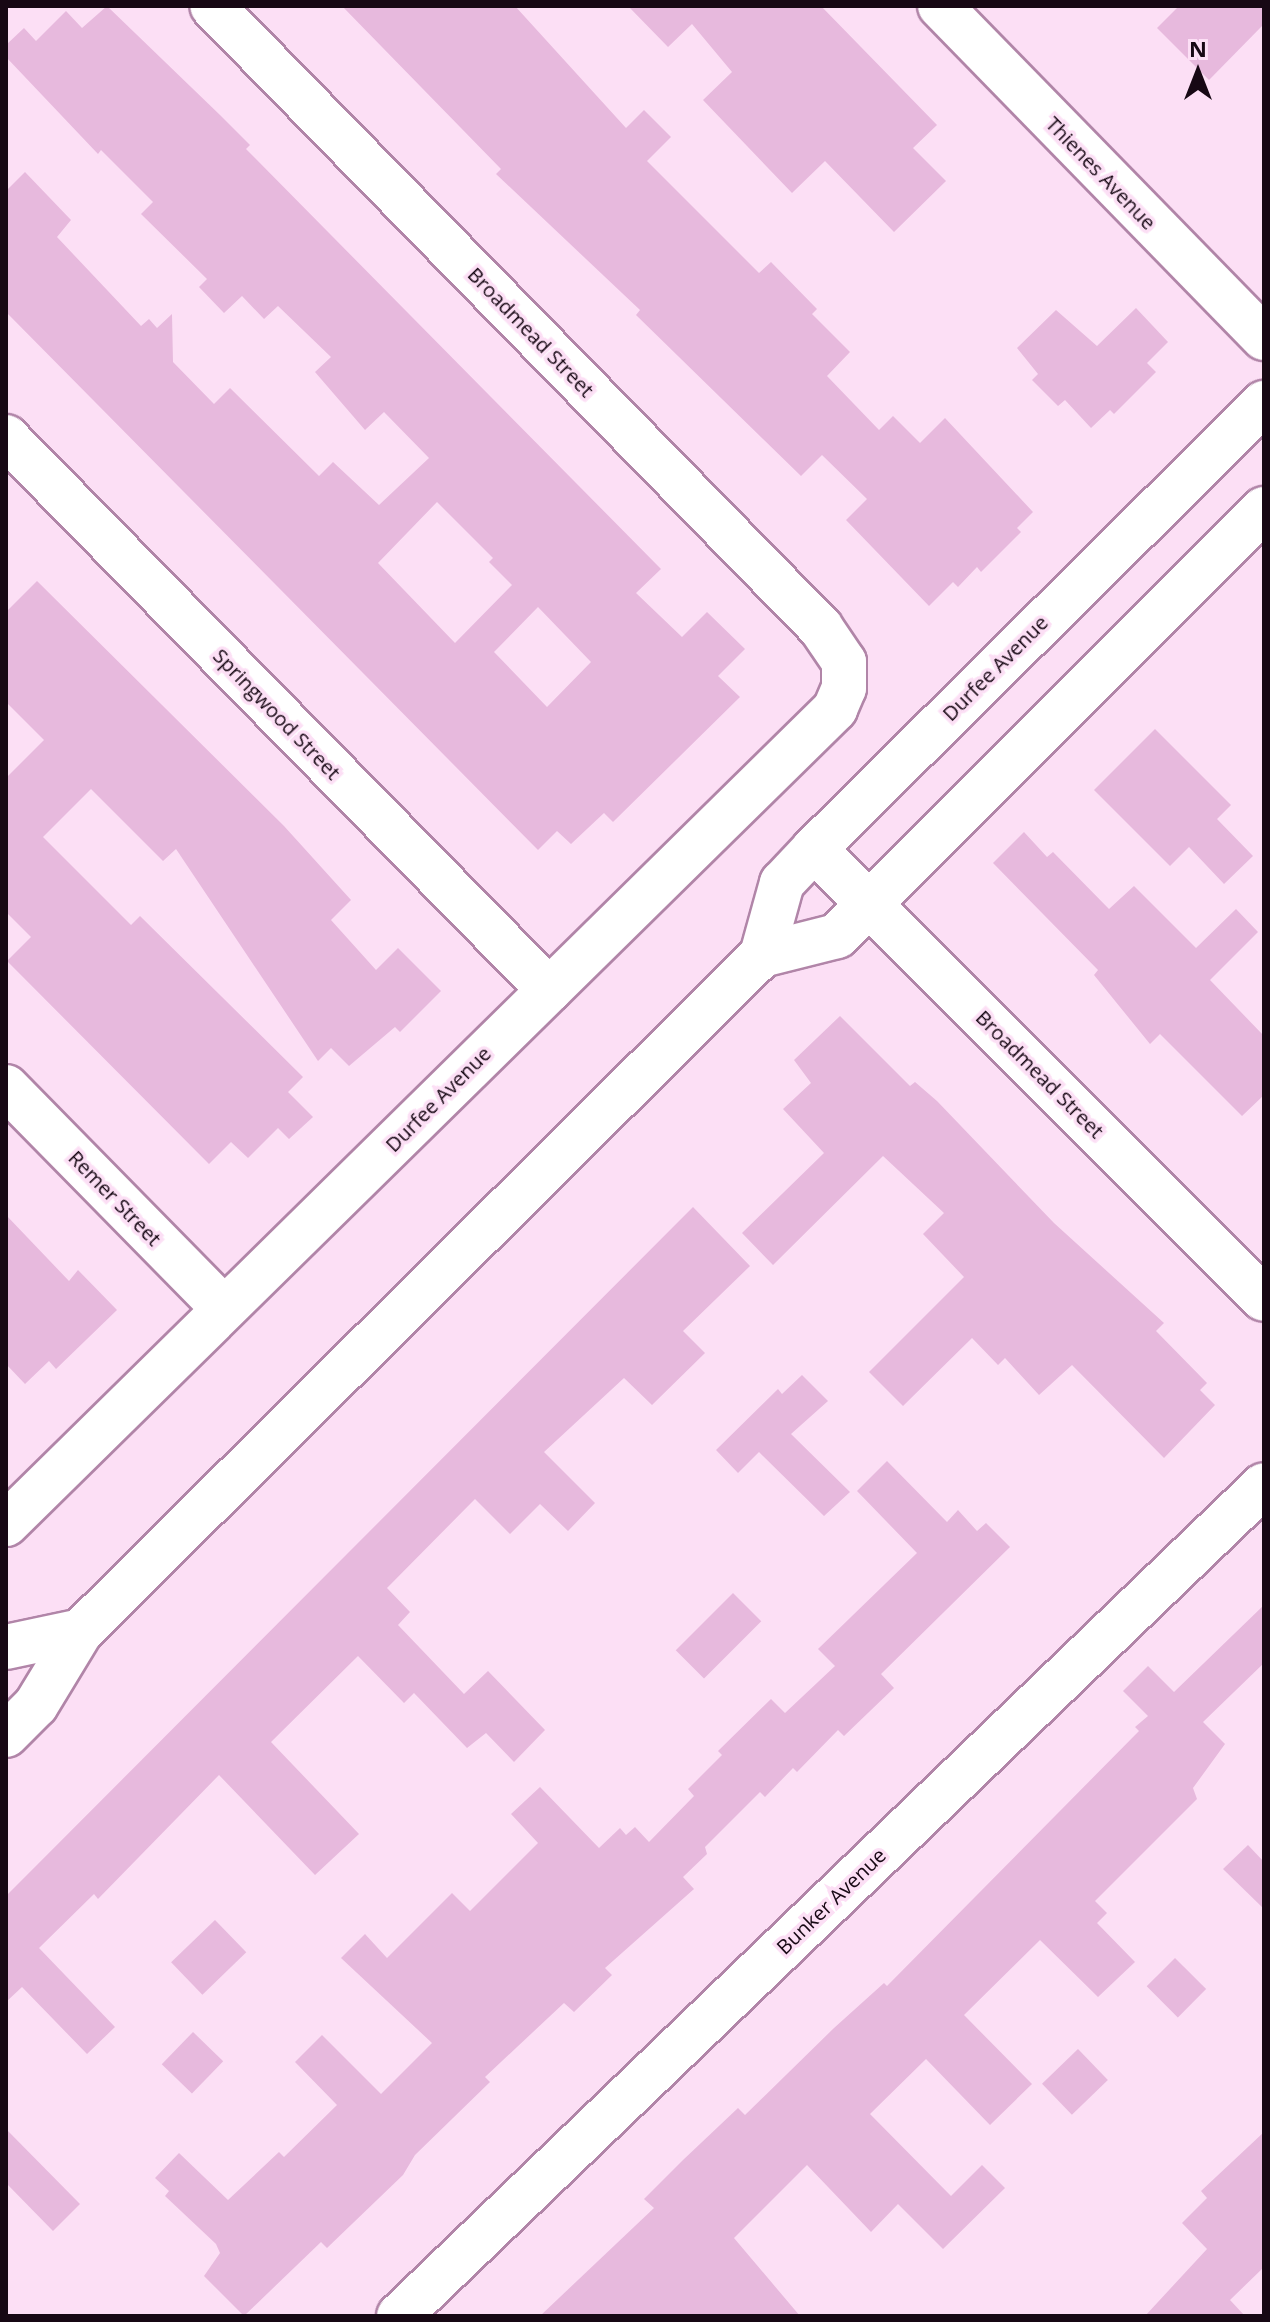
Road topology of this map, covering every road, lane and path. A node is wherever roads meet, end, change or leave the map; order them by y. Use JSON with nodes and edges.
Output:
{"nodes":[{"id":1,"x":212,"y":6,"type":"edge"},
{"id":2,"x":940,"y":6,"type":"edge"},
{"id":3,"x":1264,"y":338,"type":"edge"},
{"id":4,"x":1264,"y":403,"type":"edge"},
{"id":5,"x":6,"y":437,"type":"edge"},
{"id":6,"x":1264,"y":509,"type":"edge"},
{"id":7,"x":844,"y":662,"type":"joint"},
{"id":8,"x":814,"y":849,"type":"junction"},
{"id":9,"x":870,"y":903,"type":"junction"},
{"id":10,"x":762,"y":955,"type":"junction"},
{"id":11,"x":549,"y":990,"type":"junction"},
{"id":12,"x":6,"y":1087,"type":"edge"},
{"id":13,"x":1264,"y":1299,"type":"edge"},
{"id":14,"x":224,"y":1309,"type":"junction"},
{"id":15,"x":1264,"y":1485,"type":"edge"},
{"id":16,"x":6,"y":1524,"type":"edge"},
{"id":17,"x":81,"y":1631,"type":"junction"},
{"id":18,"x":6,"y":1647,"type":"edge"},
{"id":19,"x":6,"y":1735,"type":"edge"},
{"id":20,"x":399,"y":2316,"type":"edge"}],
"edges":[{"from":1,"to":7,"type":"street","name":"Broadmead Street"},
{"from":2,"to":3,"type":"street","name":"Thienes Avenue"},
{"from":4,"to":8,"type":"street","name":"Durfee Avenue"},
{"from":5,"to":11,"type":"street","name":"Springwood Street"},
{"from":6,"to":9,"type":"street"},
{"from":7,"to":11,"type":"street","name":"Durfee Avenue"},
{"from":8,"to":9,"type":"street","name":"Broadmead Street"},
{"from":8,"to":10,"type":"street","name":"Durfee Avenue"},
{"from":9,"to":10,"type":"street"},
{"from":9,"to":13,"type":"street","name":"Broadmead Street"},
{"from":10,"to":17,"type":"street","name":"Durfee Avenue"},
{"from":11,"to":14,"type":"street","name":"Durfee Avenue"},
{"from":12,"to":14,"type":"street","name":"Remer Street"},
{"from":14,"to":16,"type":"street","name":"Durfee Avenue"},
{"from":15,"to":20,"type":"street","name":"Bunker Avenue"},
{"from":17,"to":18,"type":"street"},
{"from":17,"to":19,"type":"street","name":"Durfee Avenue"}]}
